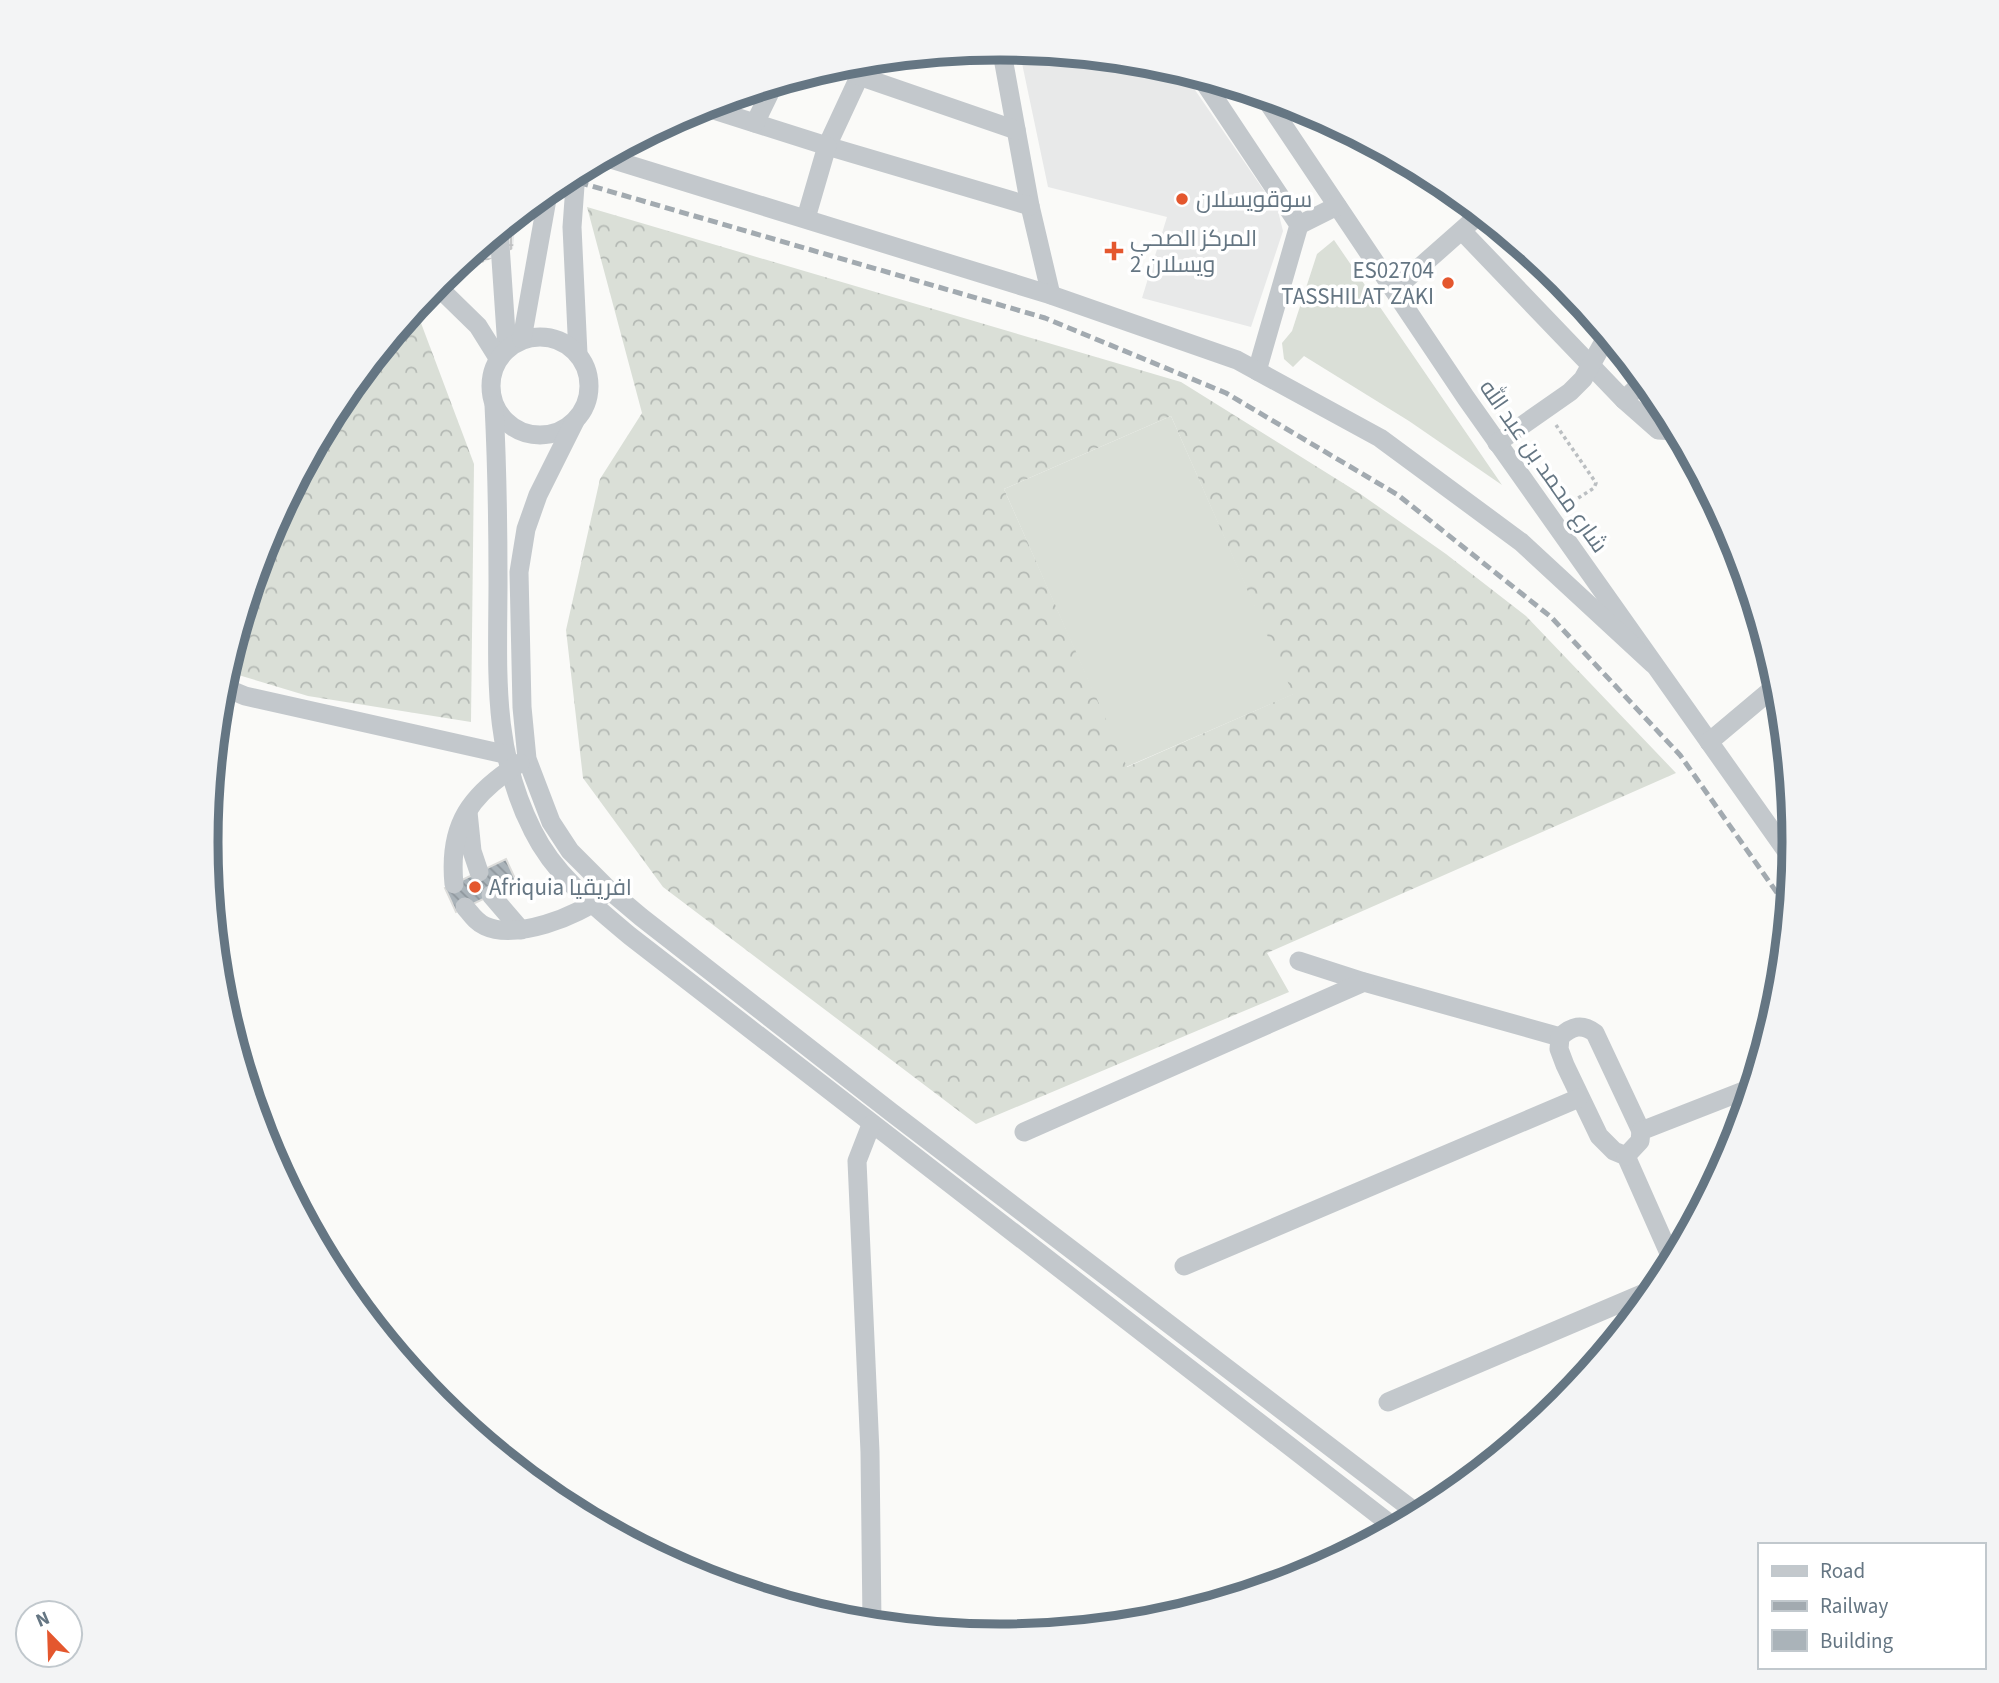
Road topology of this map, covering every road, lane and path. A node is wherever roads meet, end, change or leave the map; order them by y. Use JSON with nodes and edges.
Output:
{"nodes":[{"id":1,"x":1003,"y":60,"type":"edge"},
{"id":2,"x":870,"y":71,"type":"edge"},
{"id":3,"x":861,"y":72,"type":"edge"},
{"id":4,"x":1209,"y":88,"type":"edge"},
{"id":5,"x":769,"y":95,"type":"edge"},
{"id":6,"x":1272,"y":109,"type":"edge"},
{"id":7,"x":719,"y":112,"type":"edge"},
{"id":8,"x":755,"y":123,"type":"junction"},
{"id":9,"x":1016,"y":130,"type":"junction"},
{"id":10,"x":827,"y":146,"type":"junction"},
{"id":11,"x":616,"y":160,"type":"edge"},
{"id":12,"x":575,"y":185,"type":"edge"},
{"id":13,"x":545,"y":206,"type":"edge"},
{"id":14,"x":1030,"y":206,"type":"junction"},
{"id":15,"x":1337,"y":206,"type":"junction"},
{"id":16,"x":806,"y":218,"type":"junction"},
{"id":17,"x":1474,"y":220,"type":"edge"},
{"id":18,"x":1299,"y":225,"type":"junction"},
{"id":19,"x":1462,"y":231,"type":"junction"},
{"id":20,"x":500,"y":241,"type":"edge"},
{"id":21,"x":1394,"y":290,"type":"junction"},
{"id":22,"x":444,"y":292,"type":"edge"},
{"id":23,"x":1051,"y":295,"type":"junction"},
{"id":24,"x":1603,"y":344,"type":"edge"},
{"id":25,"x":509,"y":349,"type":"junction"},
{"id":26,"x":578,"y":354,"type":"junction"},
{"id":27,"x":1591,"y":366,"type":"junction"},
{"id":28,"x":1257,"y":371,"type":"junction"},
{"id":29,"x":1637,"y":388,"type":"edge"},
{"id":30,"x":1624,"y":400,"type":"junction"},
{"id":31,"x":494,"y":405,"type":"junction"},
{"id":32,"x":1545,"y":409,"type":"junction"},
{"id":33,"x":575,"y":421,"type":"junction"},
{"id":34,"x":1665,"y":431,"type":"edge"},
{"id":35,"x":1497,"y":443,"type":"junction"},
{"id":36,"x":1550,"y":517,"type":"junction"},
{"id":37,"x":1653,"y":664,"type":"junction"},
{"id":38,"x":233,"y":691,"type":"edge"},
{"id":39,"x":1767,"y":693,"type":"edge"},
{"id":40,"x":245,"y":696,"type":"junction"},
{"id":41,"x":231,"y":700,"type":"edge"},
{"id":42,"x":1709,"y":742,"type":"junction"},
{"id":43,"x":527,"y":759,"type":"junction"},
{"id":44,"x":507,"y":762,"type":"junction"},
{"id":45,"x":468,"y":807,"type":"junction"},
{"id":46,"x":1782,"y":840,"type":"edge"},
{"id":47,"x":479,"y":872,"type":"dead end"},
{"id":48,"x":454,"y":884,"type":"dead end"},
{"id":49,"x":609,"y":890,"type":"junction"},
{"id":50,"x":491,"y":895,"type":"dead end"},
{"id":51,"x":593,"y":905,"type":"junction"},
{"id":52,"x":465,"y":907,"type":"dead end"},
{"id":53,"x":521,"y":930,"type":"junction"},
{"id":54,"x":1299,"y":961,"type":"dead end"},
{"id":55,"x":1364,"y":982,"type":"junction"},
{"id":56,"x":1560,"y":1037,"type":"junction"},
{"id":57,"x":1740,"y":1092,"type":"edge"},
{"id":58,"x":1579,"y":1098,"type":"junction"},
{"id":59,"x":872,"y":1125,"type":"junction"},
{"id":60,"x":1641,"y":1131,"type":"junction"},
{"id":61,"x":1024,"y":1132,"type":"dead end"},
{"id":62,"x":1626,"y":1156,"type":"junction"},
{"id":63,"x":1667,"y":1249,"type":"edge"},
{"id":64,"x":1184,"y":1266,"type":"dead end"},
{"id":65,"x":1635,"y":1297,"type":"edge"},
{"id":66,"x":1388,"y":1402,"type":"dead end"},
{"id":67,"x":1409,"y":1507,"type":"edge"},
{"id":68,"x":1386,"y":1521,"type":"edge"},
{"id":69,"x":872,"y":1612,"type":"edge"}],
"edges":[{"from":1,"to":9,"type":"street"},
{"from":2,"to":9,"type":"street"},
{"from":3,"to":10,"type":"street"},
{"from":4,"to":18,"type":"street"},
{"from":5,"to":8,"type":"street"},
{"from":6,"to":15,"type":"street","name":"شارع محمد بن عبد الله"},
{"from":7,"to":8,"type":"street"},
{"from":8,"to":10,"type":"street"},
{"from":9,"to":14,"type":"street"},
{"from":10,"to":14,"type":"street"},
{"from":10,"to":16,"type":"street"},
{"from":11,"to":16,"type":"street"},
{"from":12,"to":26,"type":"street"},
{"from":13,"to":25,"type":"street"},
{"from":14,"to":23,"type":"street"},
{"from":15,"to":18,"type":"street"},
{"from":15,"to":21,"type":"street","name":"شارع محمد بن عبد الله"},
{"from":16,"to":23,"type":"street"},
{"from":17,"to":19,"type":"street"},
{"from":18,"to":28,"type":"street"},
{"from":19,"to":21,"type":"street"},
{"from":19,"to":27,"type":"street"},
{"from":20,"to":25,"type":"street"},
{"from":21,"to":35,"type":"street","name":"شارع محمد بن عبد الله"},
{"from":22,"to":25,"type":"street"},
{"from":23,"to":28,"type":"street"},
{"from":24,"to":27,"type":"street"},
{"from":25,"to":26,"type":"street"},
{"from":25,"to":31,"type":"street"},
{"from":26,"to":33,"type":"street"},
{"from":27,"to":30,"type":"street"},
{"from":27,"to":32,"type":"street"},
{"from":28,"to":37,"type":"street"},
{"from":29,"to":30,"type":"street"},
{"from":30,"to":34,"type":"street"},
{"from":31,"to":33,"type":"street"},
{"from":31,"to":44,"type":"street"},
{"from":32,"to":35,"type":"street"},
{"from":32,"to":36,"type":"path"},
{"from":33,"to":43,"type":"street"},
{"from":35,"to":36,"type":"street","name":"شارع محمد بن عبد الله"},
{"from":36,"to":37,"type":"street","name":"شارع محمد بن عبد الله"},
{"from":37,"to":42,"type":"street","name":"شارع محمد بن عبد الله"},
{"from":38,"to":40,"type":"street"},
{"from":39,"to":42,"type":"street"},
{"from":40,"to":41,"type":"street"},
{"from":40,"to":44,"type":"street"},
{"from":42,"to":46,"type":"street","name":"شارع محمد بن عبد الله"},
{"from":43,"to":44,"type":"street"},
{"from":43,"to":49,"type":"street"},
{"from":44,"to":45,"type":"street"},
{"from":44,"to":51,"type":"street"},
{"from":45,"to":47,"type":"street"},
{"from":45,"to":48,"type":"street"},
{"from":49,"to":51,"type":"street"},
{"from":49,"to":67,"type":"street"},
{"from":50,"to":53,"type":"street"},
{"from":51,"to":53,"type":"street"},
{"from":51,"to":59,"type":"street"},
{"from":52,"to":53,"type":"street"},
{"from":54,"to":55,"type":"street"},
{"from":55,"to":56,"type":"street"},
{"from":55,"to":61,"type":"street"},
{"from":56,"to":58,"type":"street"},
{"from":56,"to":60,"type":"street"},
{"from":57,"to":60,"type":"street"},
{"from":58,"to":62,"type":"street"},
{"from":58,"to":64,"type":"street"},
{"from":59,"to":68,"type":"street"},
{"from":59,"to":69,"type":"street"},
{"from":60,"to":62,"type":"street"},
{"from":62,"to":63,"type":"street"},
{"from":65,"to":66,"type":"street"}]}
